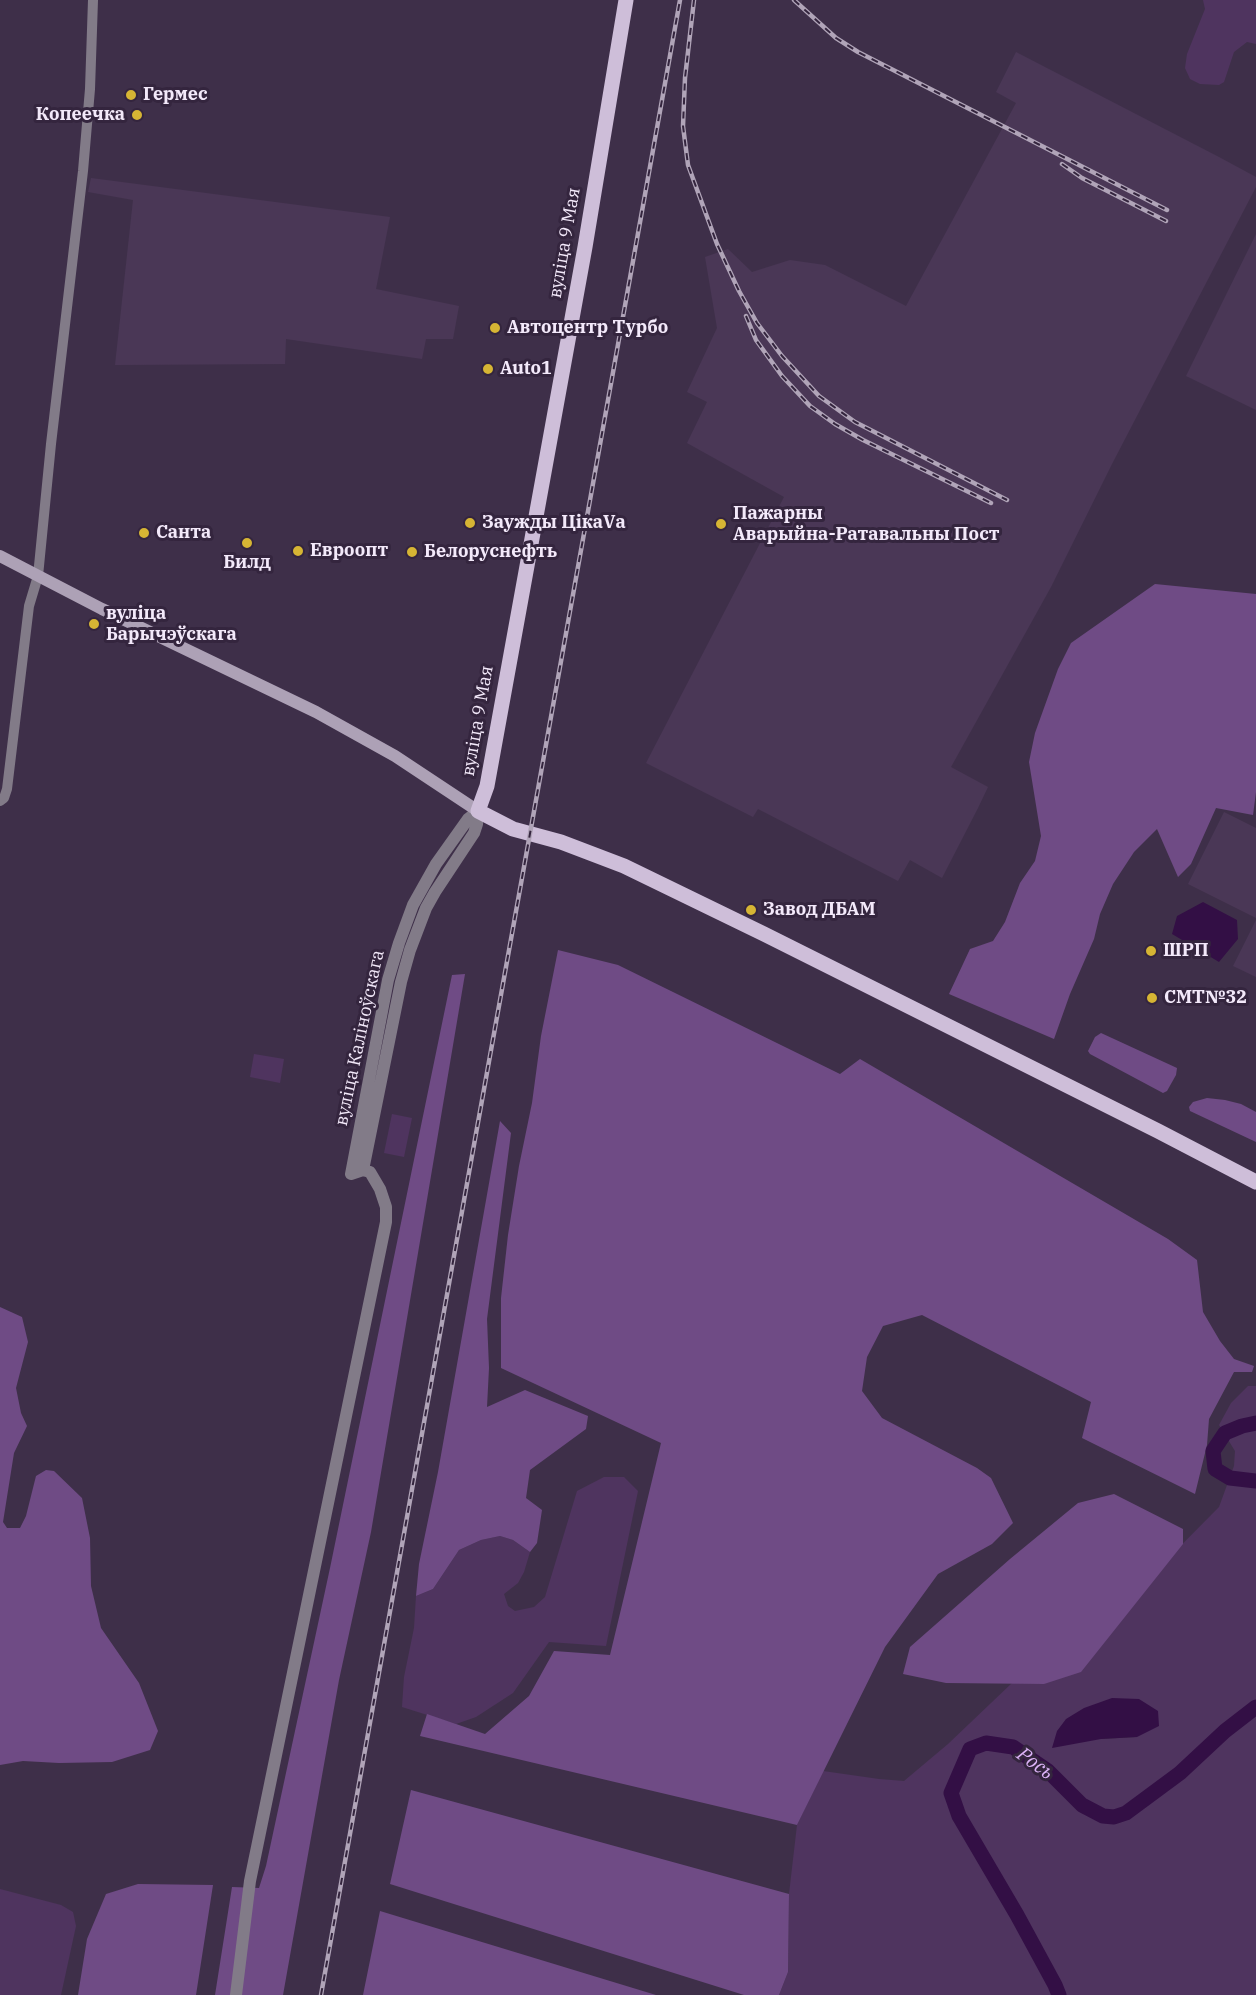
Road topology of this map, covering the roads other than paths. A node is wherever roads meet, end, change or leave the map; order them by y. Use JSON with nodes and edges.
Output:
{"nodes":[{"id":1,"x":93,"y":0,"type":"edge"},
{"id":2,"x":626,"y":0,"type":"edge"},
{"id":3,"x":0,"y":556,"type":"edge"},
{"id":4,"x":38,"y":576,"type":"junction"},
{"id":5,"x":0,"y":801,"type":"edge"},
{"id":6,"x":478,"y":810,"type":"junction"},
{"id":7,"x":1256,"y":1182,"type":"edge"},
{"id":8,"x":236,"y":1995,"type":"edge"}],
"edges":[{"from":1,"to":4,"type":"street"},
{"from":2,"to":6,"type":"main road","name":"вуліца 9 Мая"},
{"from":3,"to":4,"type":"main road"},
{"from":4,"to":5,"type":"street"},
{"from":4,"to":6,"type":"main road"},
{"from":6,"to":7,"type":"main road"},
{"from":6,"to":8,"type":"street","name":"вуліца Каліноўскага"}]}
